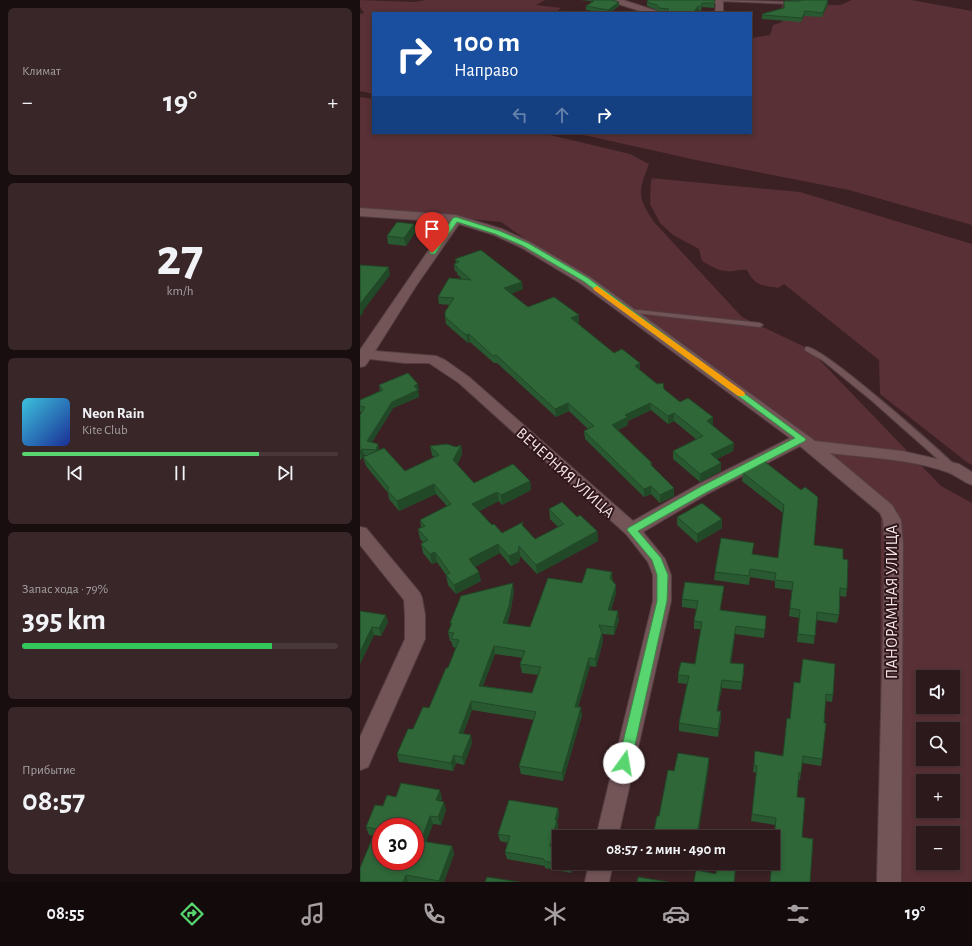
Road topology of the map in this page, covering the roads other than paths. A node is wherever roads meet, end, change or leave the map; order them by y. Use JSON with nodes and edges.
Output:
{"nodes":[{"id":1,"x":615,"y":0,"type":"edge"},
{"id":2,"x":717,"y":0,"type":"edge"},
{"id":3,"x":799,"y":3,"type":"edge"},
{"id":4,"x":651,"y":12,"type":"edge"},
{"id":5,"x":719,"y":12,"type":"edge"},
{"id":6,"x":360,"y":212,"type":"edge"},
{"id":7,"x":456,"y":219,"type":"junction"},
{"id":8,"x":627,"y":311,"type":"junction"},
{"id":9,"x":760,"y":325,"type":"dead end"},
{"id":10,"x":809,"y":349,"type":"dead end"},
{"id":11,"x":362,"y":357,"type":"edge"},
{"id":12,"x":806,"y":442,"type":"junction"},
{"id":13,"x":953,"y":468,"type":"junction"},
{"id":14,"x":972,"y":479,"type":"edge"},
{"id":15,"x":632,"y":530,"type":"junction"},
{"id":16,"x":360,"y":533,"type":"edge"},
{"id":17,"x":360,"y":760,"type":"edge"},
{"id":18,"x":609,"y":830,"type":"edge"},
{"id":19,"x":600,"y":870,"type":"edge"},
{"id":20,"x":597,"y":882,"type":"edge"},
{"id":21,"x":889,"y":882,"type":"edge"}],
"edges":[{"from":1,"to":4,"type":"street"},
{"from":2,"to":3,"type":"lane"},
{"from":2,"to":5,"type":"street"},
{"from":6,"to":7,"type":"street","name":"ПАНОРАМНАЯ УЛИЦА"},
{"from":7,"to":8,"type":"street","name":"ПАНОРАМНАЯ УЛИЦА"},
{"from":7,"to":11,"type":"street"},
{"from":8,"to":9,"type":"lane"},
{"from":8,"to":12,"type":"street","name":"ПАНОРАМНАЯ УЛИЦА"},
{"from":10,"to":13,"type":"lane"},
{"from":11,"to":15,"type":"street","name":"ВЕЧЕРНЯЯ УЛИЦА"},
{"from":12,"to":13,"type":"street"},
{"from":12,"to":15,"type":"street"},
{"from":12,"to":21,"type":"street","name":"ПАНОРАМНАЯ УЛИЦА"},
{"from":13,"to":14,"type":"street"},
{"from":15,"to":18,"type":"street","name":"ВЕЧЕРНЯЯ УЛИЦА"},
{"from":16,"to":17,"type":"street"},
{"from":19,"to":20,"type":"street"}]}
